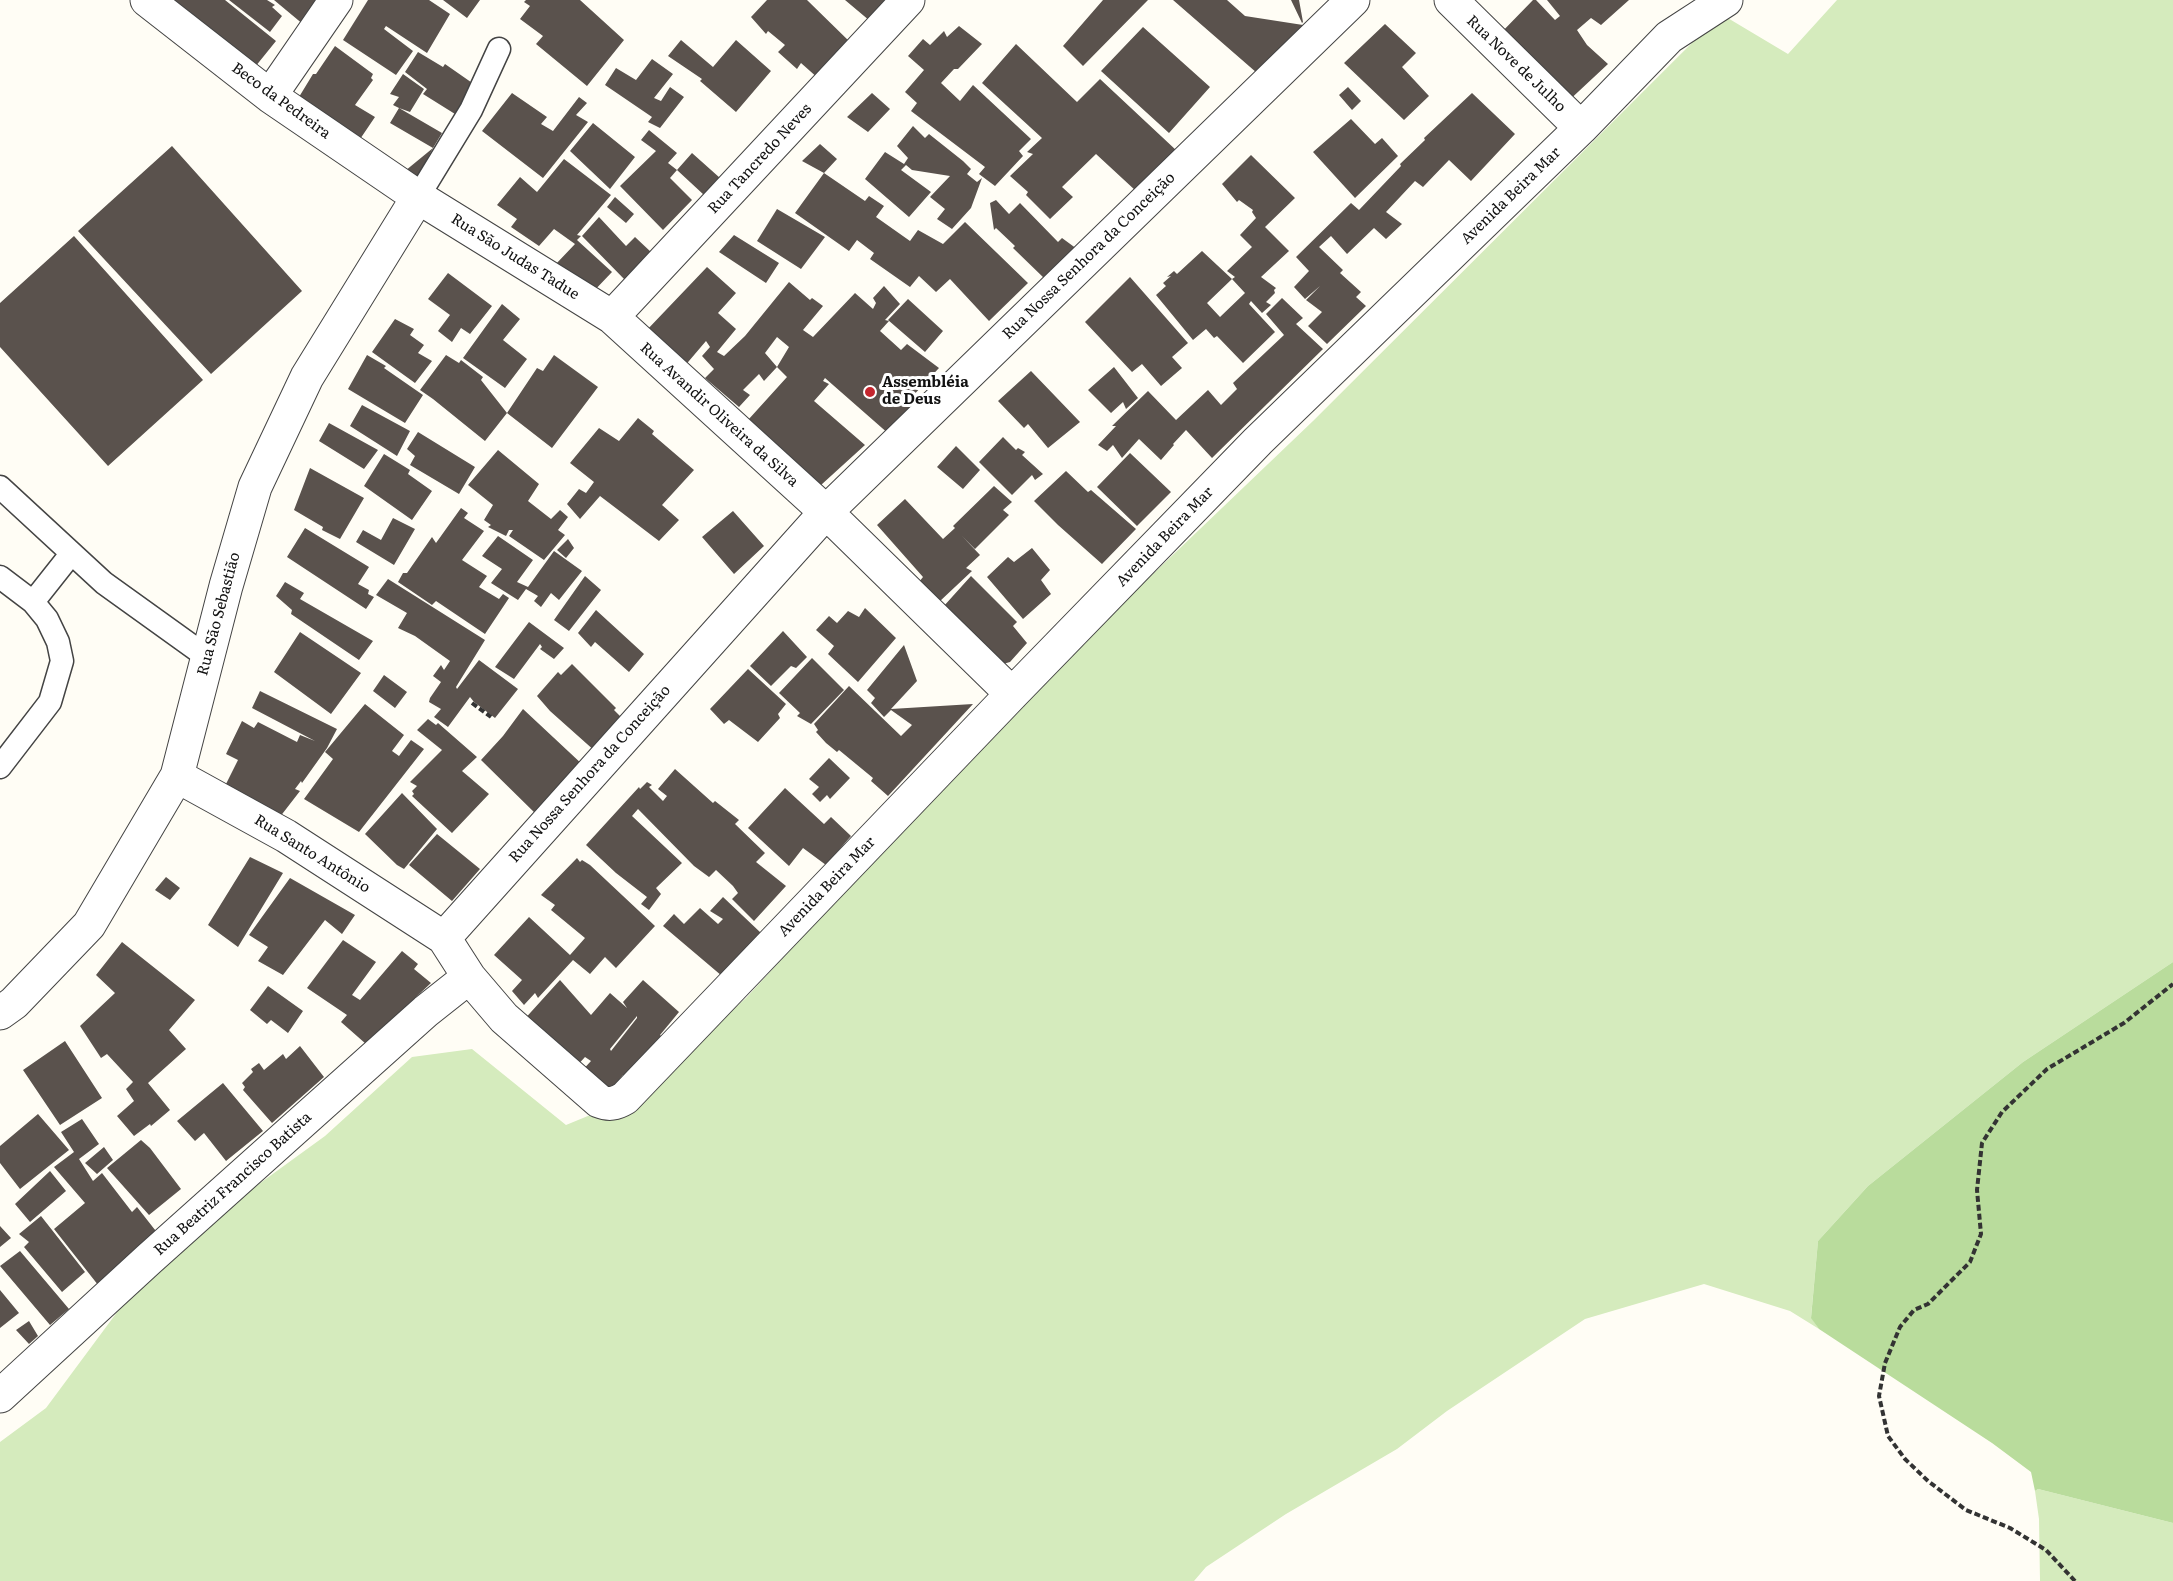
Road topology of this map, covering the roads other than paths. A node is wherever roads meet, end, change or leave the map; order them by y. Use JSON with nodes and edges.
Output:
{"nodes":[{"id":1,"x":147,"y":0,"type":"edge"},
{"id":2,"x":336,"y":0,"type":"edge"},
{"id":3,"x":908,"y":0,"type":"edge"},
{"id":4,"x":1353,"y":0,"type":"edge"},
{"id":5,"x":1451,"y":0,"type":"edge"},
{"id":6,"x":1726,"y":0,"type":"edge"},
{"id":7,"x":499,"y":49,"type":"dead end"},
{"id":8,"x":270,"y":96,"type":"junction"},
{"id":9,"x":1581,"y":128,"type":"junction"},
{"id":10,"x":418,"y":197,"type":"junction"},
{"id":11,"x":612,"y":317,"type":"junction"},
{"id":12,"x":0,"y":487,"type":"edge"},
{"id":13,"x":826,"y":512,"type":"junction"},
{"id":14,"x":71,"y":554,"type":"junction"},
{"id":15,"x":0,"y":577,"type":"edge"},
{"id":16,"x":33,"y":602,"type":"junction"},
{"id":17,"x":207,"y":657,"type":"junction"},
{"id":18,"x":1012,"y":694,"type":"junction"},
{"id":19,"x":0,"y":767,"type":"edge"},
{"id":20,"x":177,"y":776,"type":"junction"},
{"id":21,"x":444,"y":938,"type":"junction"},
{"id":22,"x":469,"y":976,"type":"junction"},
{"id":23,"x":0,"y":1013,"type":"edge"},
{"id":24,"x":0,"y":1396,"type":"edge"}],
"edges":[{"from":1,"to":8,"type":"street","name":"Beco da Pedreira"},
{"from":2,"to":8,"type":"street"},
{"from":3,"to":11,"type":"street","name":"Rua Tancredo Neves"},
{"from":4,"to":13,"type":"street","name":"Rua Nossa Senhora da Conceição"},
{"from":5,"to":9,"type":"street","name":"Rua Nove de Julho"},
{"from":6,"to":9,"type":"street","name":"Avenida Beira Mar"},
{"from":7,"to":10,"type":"lane"},
{"from":8,"to":10,"type":"street","name":"Beco da Pedreira"},
{"from":9,"to":18,"type":"street","name":"Avenida Beira Mar"},
{"from":10,"to":11,"type":"street","name":"Rua São Judas Tadue"},
{"from":10,"to":17,"type":"street","name":"Rua São Sebastião"},
{"from":11,"to":13,"type":"street","name":"Rua Avandir Oliveira da Silva"},
{"from":12,"to":14,"type":"lane"},
{"from":13,"to":18,"type":"street","name":"Rua Avandir Oliveira da Silva"},
{"from":13,"to":21,"type":"street","name":"Rua Nossa Senhora da Conceição"},
{"from":14,"to":16,"type":"lane"},
{"from":14,"to":17,"type":"lane"},
{"from":15,"to":16,"type":"lane"},
{"from":16,"to":19,"type":"lane"},
{"from":17,"to":20,"type":"street","name":"Rua São Sebastião"},
{"from":18,"to":22,"type":"street","name":"Avenida Beira Mar"},
{"from":20,"to":21,"type":"street","name":"Rua Santo Antônio"},
{"from":20,"to":23,"type":"street","name":"Rua São Sebastião"},
{"from":21,"to":22,"type":"street"},
{"from":22,"to":24,"type":"street","name":"Rua Beatriz Francisco Batista"}]}
